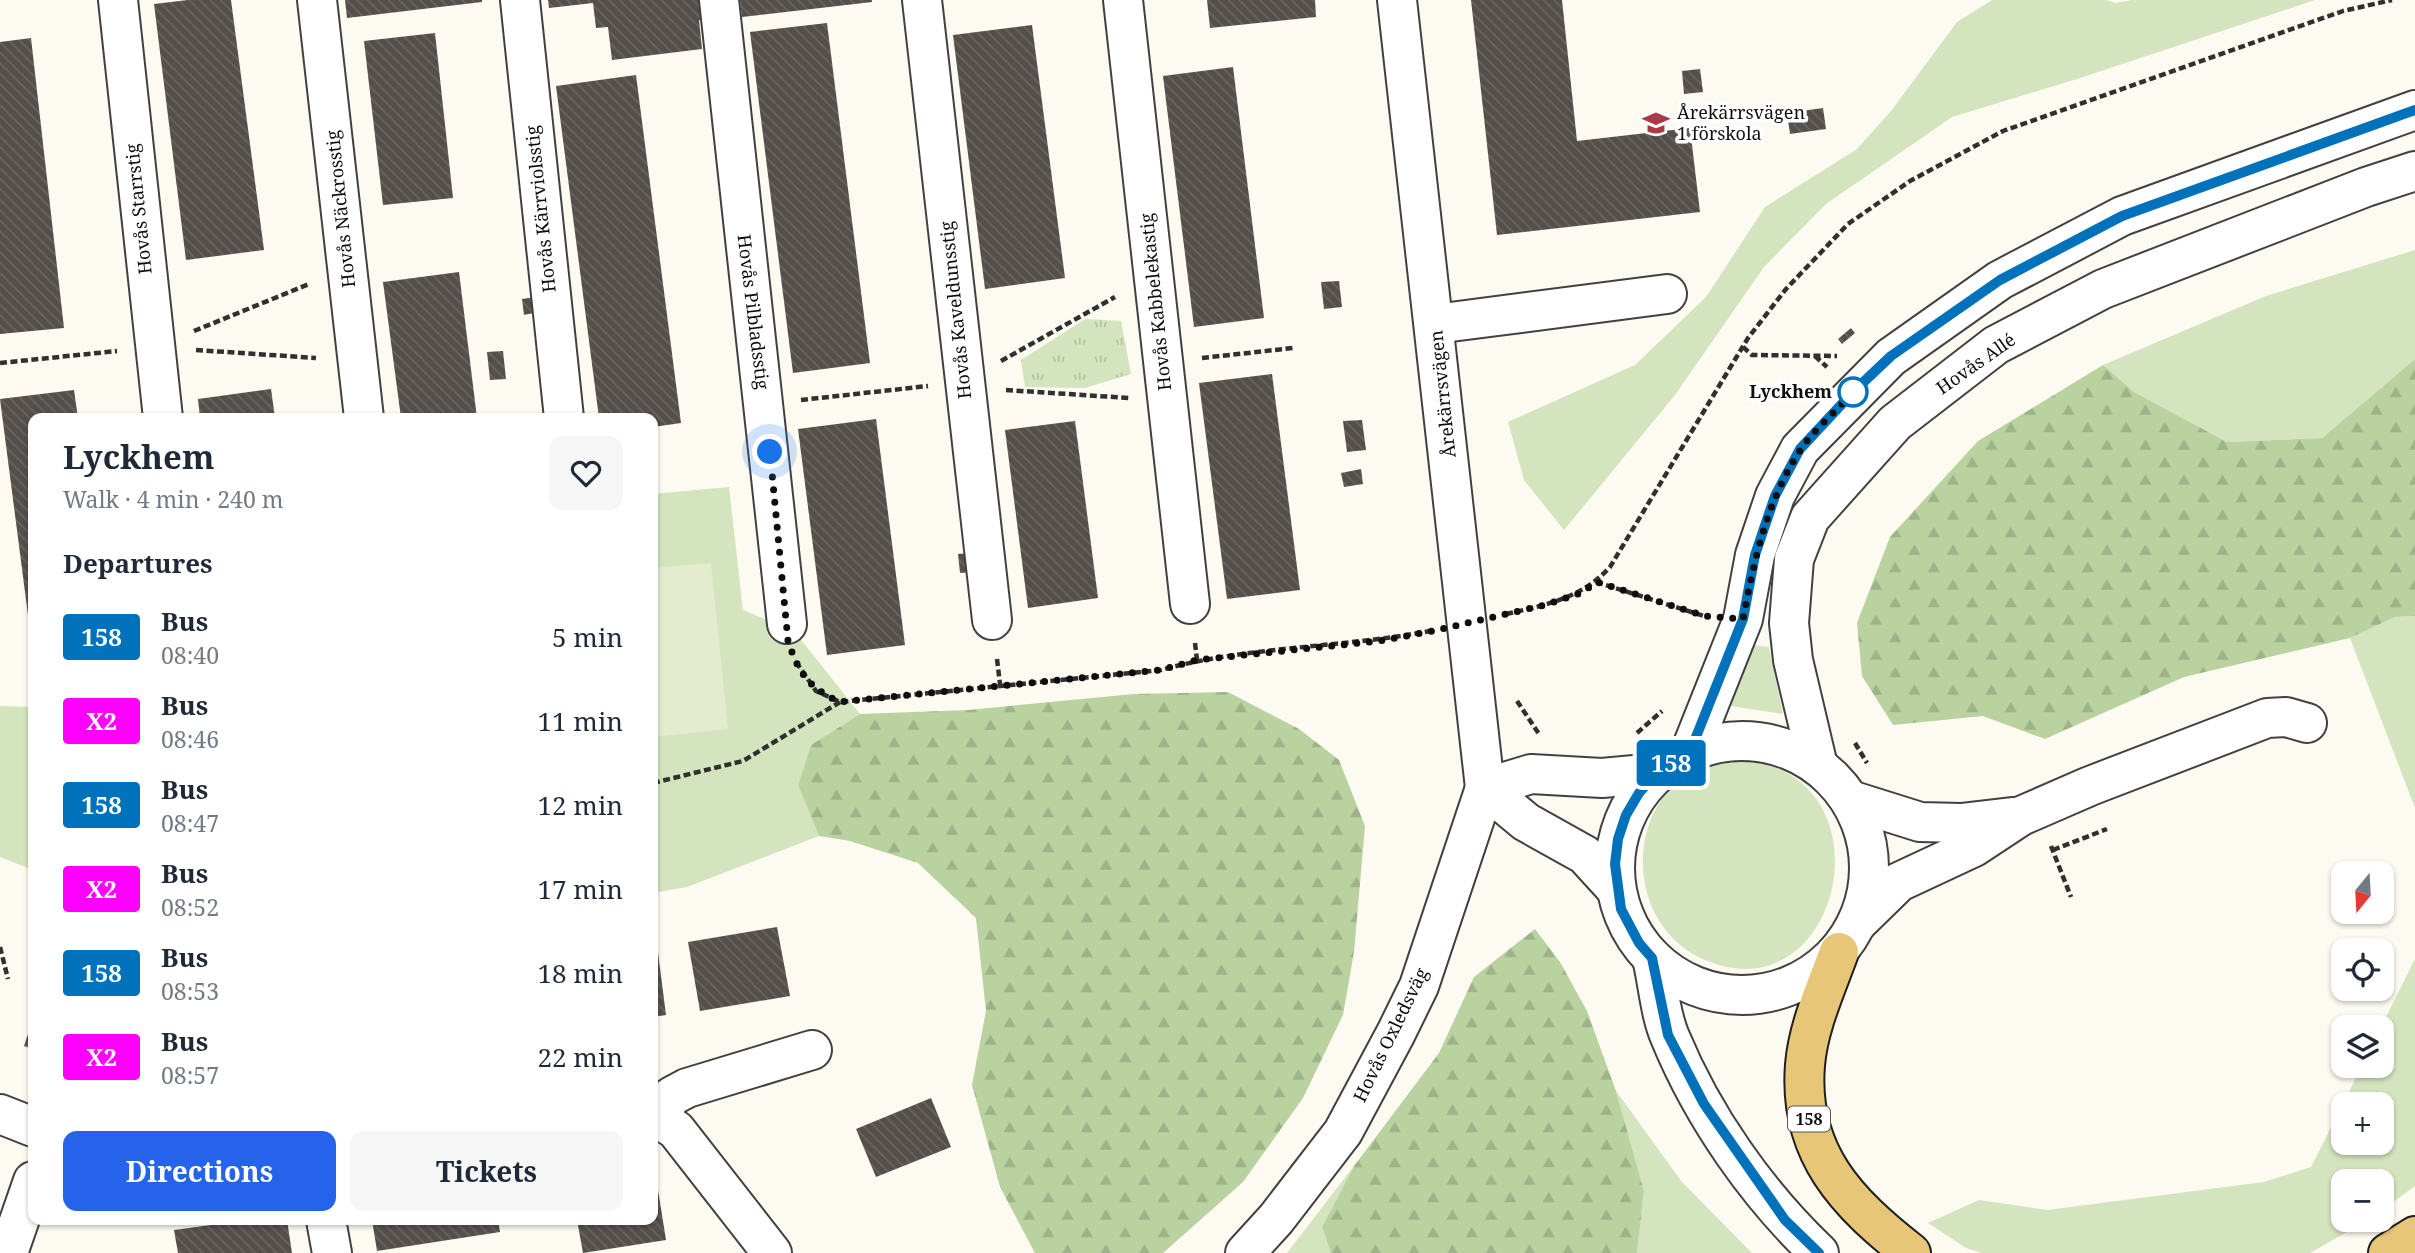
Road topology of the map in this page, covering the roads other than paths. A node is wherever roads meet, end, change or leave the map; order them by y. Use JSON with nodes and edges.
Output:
{"nodes":[{"id":1,"x":118,"y":0,"type":"edge"},
{"id":2,"x":317,"y":0,"type":"edge"},
{"id":3,"x":520,"y":0,"type":"edge"},
{"id":4,"x":719,"y":0,"type":"edge"},
{"id":5,"x":922,"y":0,"type":"edge"},
{"id":6,"x":1123,"y":0,"type":"edge"},
{"id":7,"x":1397,"y":0,"type":"edge"},
{"id":8,"x":2415,"y":110,"type":"edge"},
{"id":9,"x":2415,"y":172,"type":"edge"},
{"id":10,"x":1667,"y":294,"type":"dead end"},
{"id":11,"x":1435,"y":324,"type":"junction"},
{"id":12,"x":162,"y":413,"type":"edge"},
{"id":13,"x":364,"y":413,"type":"edge"},
{"id":14,"x":563,"y":413,"type":"edge"},
{"id":15,"x":1190,"y":604,"type":"dead end"},
{"id":16,"x":992,"y":620,"type":"dead end"},
{"id":17,"x":787,"y":624,"type":"road end"},
{"id":18,"x":2307,"y":723,"type":"dead end"},
{"id":19,"x":1690,"y":752,"type":"junction"},
{"id":20,"x":1818,"y":766,"type":"junction"},
{"id":21,"x":1656,"y":774,"type":"junction"},
{"id":22,"x":1486,"y":788,"type":"junction"},
{"id":23,"x":1850,"y":800,"type":"junction"},
{"id":24,"x":2030,"y":813,"type":"junction"},
{"id":25,"x":1616,"y":889,"type":"junction"},
{"id":26,"x":1848,"y":937,"type":"junction"},
{"id":27,"x":1652,"y":958,"type":"junction"},
{"id":28,"x":812,"y":1050,"type":"dead end"},
{"id":29,"x":658,"y":1112,"type":"edge"},
{"id":30,"x":0,"y":1114,"type":"edge"},
{"id":31,"x":658,"y":1118,"type":"edge"},
{"id":32,"x":28,"y":1125,"type":"edge"},
{"id":33,"x":28,"y":1195,"type":"edge"},
{"id":34,"x":327,"y":1225,"type":"edge"},
{"id":35,"x":2415,"y":1236,"type":"edge"},
{"id":36,"x":8,"y":1253,"type":"edge"},
{"id":37,"x":332,"y":1253,"type":"edge"},
{"id":38,"x":772,"y":1253,"type":"edge"},
{"id":39,"x":1245,"y":1253,"type":"edge"},
{"id":40,"x":1819,"y":1253,"type":"edge"},
{"id":41,"x":1911,"y":1253,"type":"edge"},
{"id":42,"x":2388,"y":1253,"type":"edge"}],
"edges":[{"from":1,"to":12,"type":"street","name":"Hovås Starrstig"},
{"from":2,"to":13,"type":"street","name":"Hovås Näckrosstig"},
{"from":3,"to":14,"type":"street","name":"Hovås Kärrviolsstig"},
{"from":4,"to":17,"type":"street","name":"Hovås Pilbladsstig"},
{"from":5,"to":16,"type":"street","name":"Hovås Kaveldunsstig"},
{"from":6,"to":15,"type":"street","name":"Hovås Kabbelekastig"},
{"from":7,"to":11,"type":"street","name":"Årekärrsvägen"},
{"from":8,"to":19,"type":"street"},
{"from":9,"to":20,"type":"street","name":"Hovås Allé"},
{"from":10,"to":11,"type":"street"},
{"from":11,"to":22,"type":"street","name":"Årekärrsvägen"},
{"from":18,"to":24,"type":"street"},
{"from":19,"to":20,"type":"street","name":"Hovås Allé"},
{"from":19,"to":21,"type":"street","name":"Hovås Allé"},
{"from":20,"to":23,"type":"street","name":"Hovås Allé"},
{"from":21,"to":22,"type":"street"},
{"from":21,"to":25,"type":"street","name":"Hovås Allé"},
{"from":22,"to":25,"type":"street"},
{"from":22,"to":39,"type":"street","name":"Hovås Oxledsväg"},
{"from":23,"to":24,"type":"street"},
{"from":23,"to":26,"type":"street","name":"Hovås Allé"},
{"from":24,"to":26,"type":"street"},
{"from":25,"to":27,"type":"street","name":"Hovås Allé"},
{"from":26,"to":27,"type":"street","name":"Hovås Allé"},
{"from":26,"to":41,"type":"main road","number":"158"},
{"from":27,"to":40,"type":"street"},
{"from":28,"to":29,"type":"street"},
{"from":30,"to":32,"type":"street"},
{"from":31,"to":38,"type":"street"},
{"from":33,"to":36,"type":"street"},
{"from":34,"to":37,"type":"street"},
{"from":35,"to":42,"type":"main road"}]}
